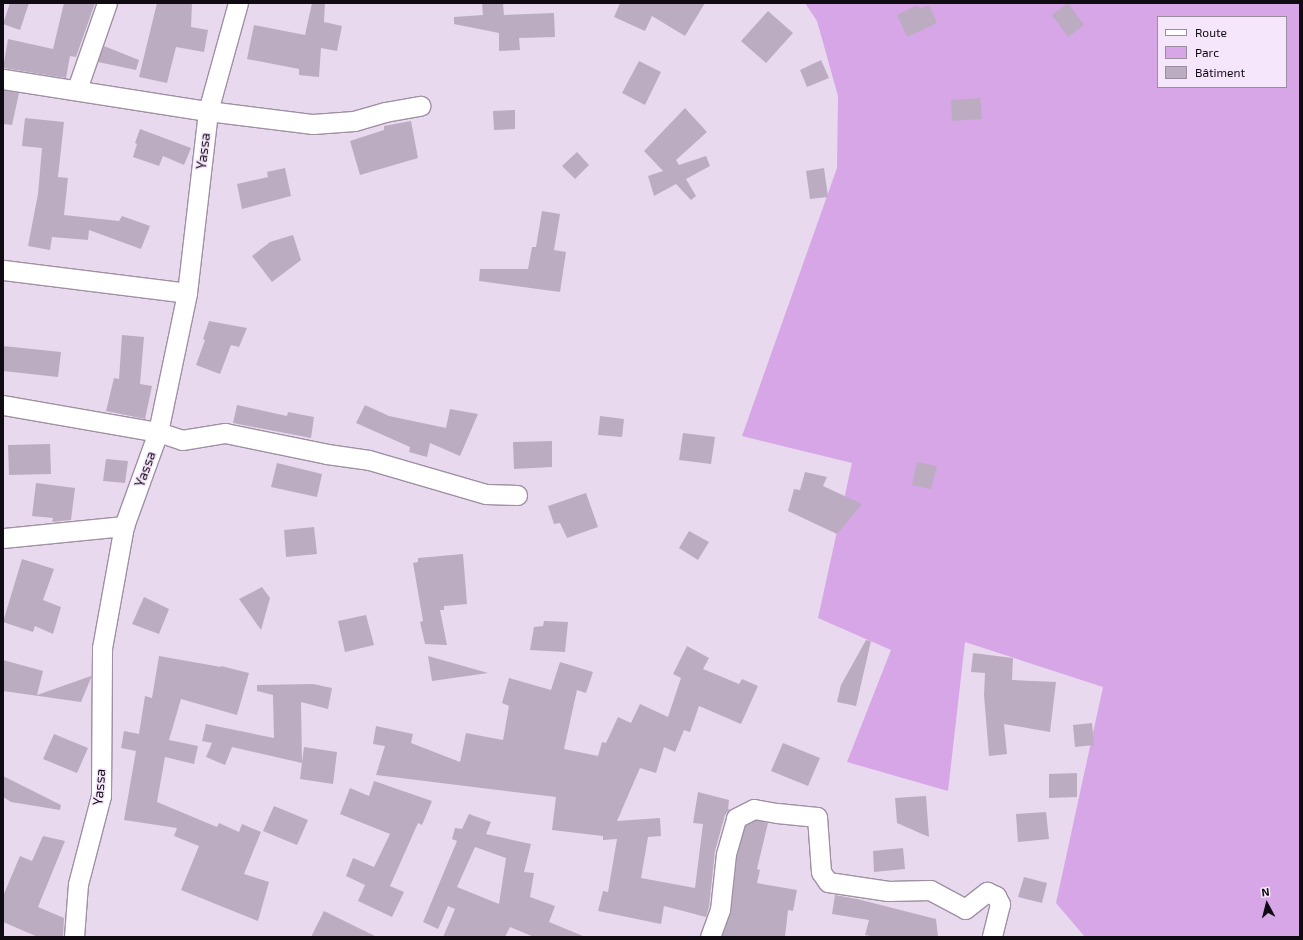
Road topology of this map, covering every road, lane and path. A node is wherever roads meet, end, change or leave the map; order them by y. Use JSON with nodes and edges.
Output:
{"nodes":[{"id":1,"x":107,"y":3,"type":"edge"},
{"id":2,"x":238,"y":3,"type":"edge"},
{"id":3,"x":3,"y":79,"type":"edge"},
{"id":4,"x":77,"y":89,"type":"junction"},
{"id":5,"x":420,"y":106,"type":"dead end"},
{"id":6,"x":208,"y":111,"type":"junction"},
{"id":7,"x":3,"y":270,"type":"edge"},
{"id":8,"x":187,"y":293,"type":"junction"},
{"id":9,"x":3,"y":405,"type":"edge"},
{"id":10,"x":158,"y":432,"type":"junction"},
{"id":11,"x":517,"y":495,"type":"dead end"},
{"id":12,"x":124,"y":526,"type":"junction"},
{"id":13,"x":3,"y":538,"type":"edge"},
{"id":14,"x":74,"y":937,"type":"edge"},
{"id":15,"x":710,"y":937,"type":"edge"},
{"id":16,"x":992,"y":937,"type":"edge"}],
"edges":[{"from":1,"to":4,"type":"street"},
{"from":2,"to":6,"type":"street","name":"Yassa"},
{"from":3,"to":4,"type":"street"},
{"from":4,"to":6,"type":"street"},
{"from":5,"to":6,"type":"street"},
{"from":6,"to":8,"type":"street","name":"Yassa"},
{"from":7,"to":8,"type":"street"},
{"from":8,"to":10,"type":"street","name":"Yassa"},
{"from":9,"to":10,"type":"street"},
{"from":10,"to":11,"type":"street"},
{"from":10,"to":12,"type":"street","name":"Yassa"},
{"from":12,"to":13,"type":"street"},
{"from":12,"to":14,"type":"street","name":"Yassa"},
{"from":15,"to":16,"type":"street"}]}
